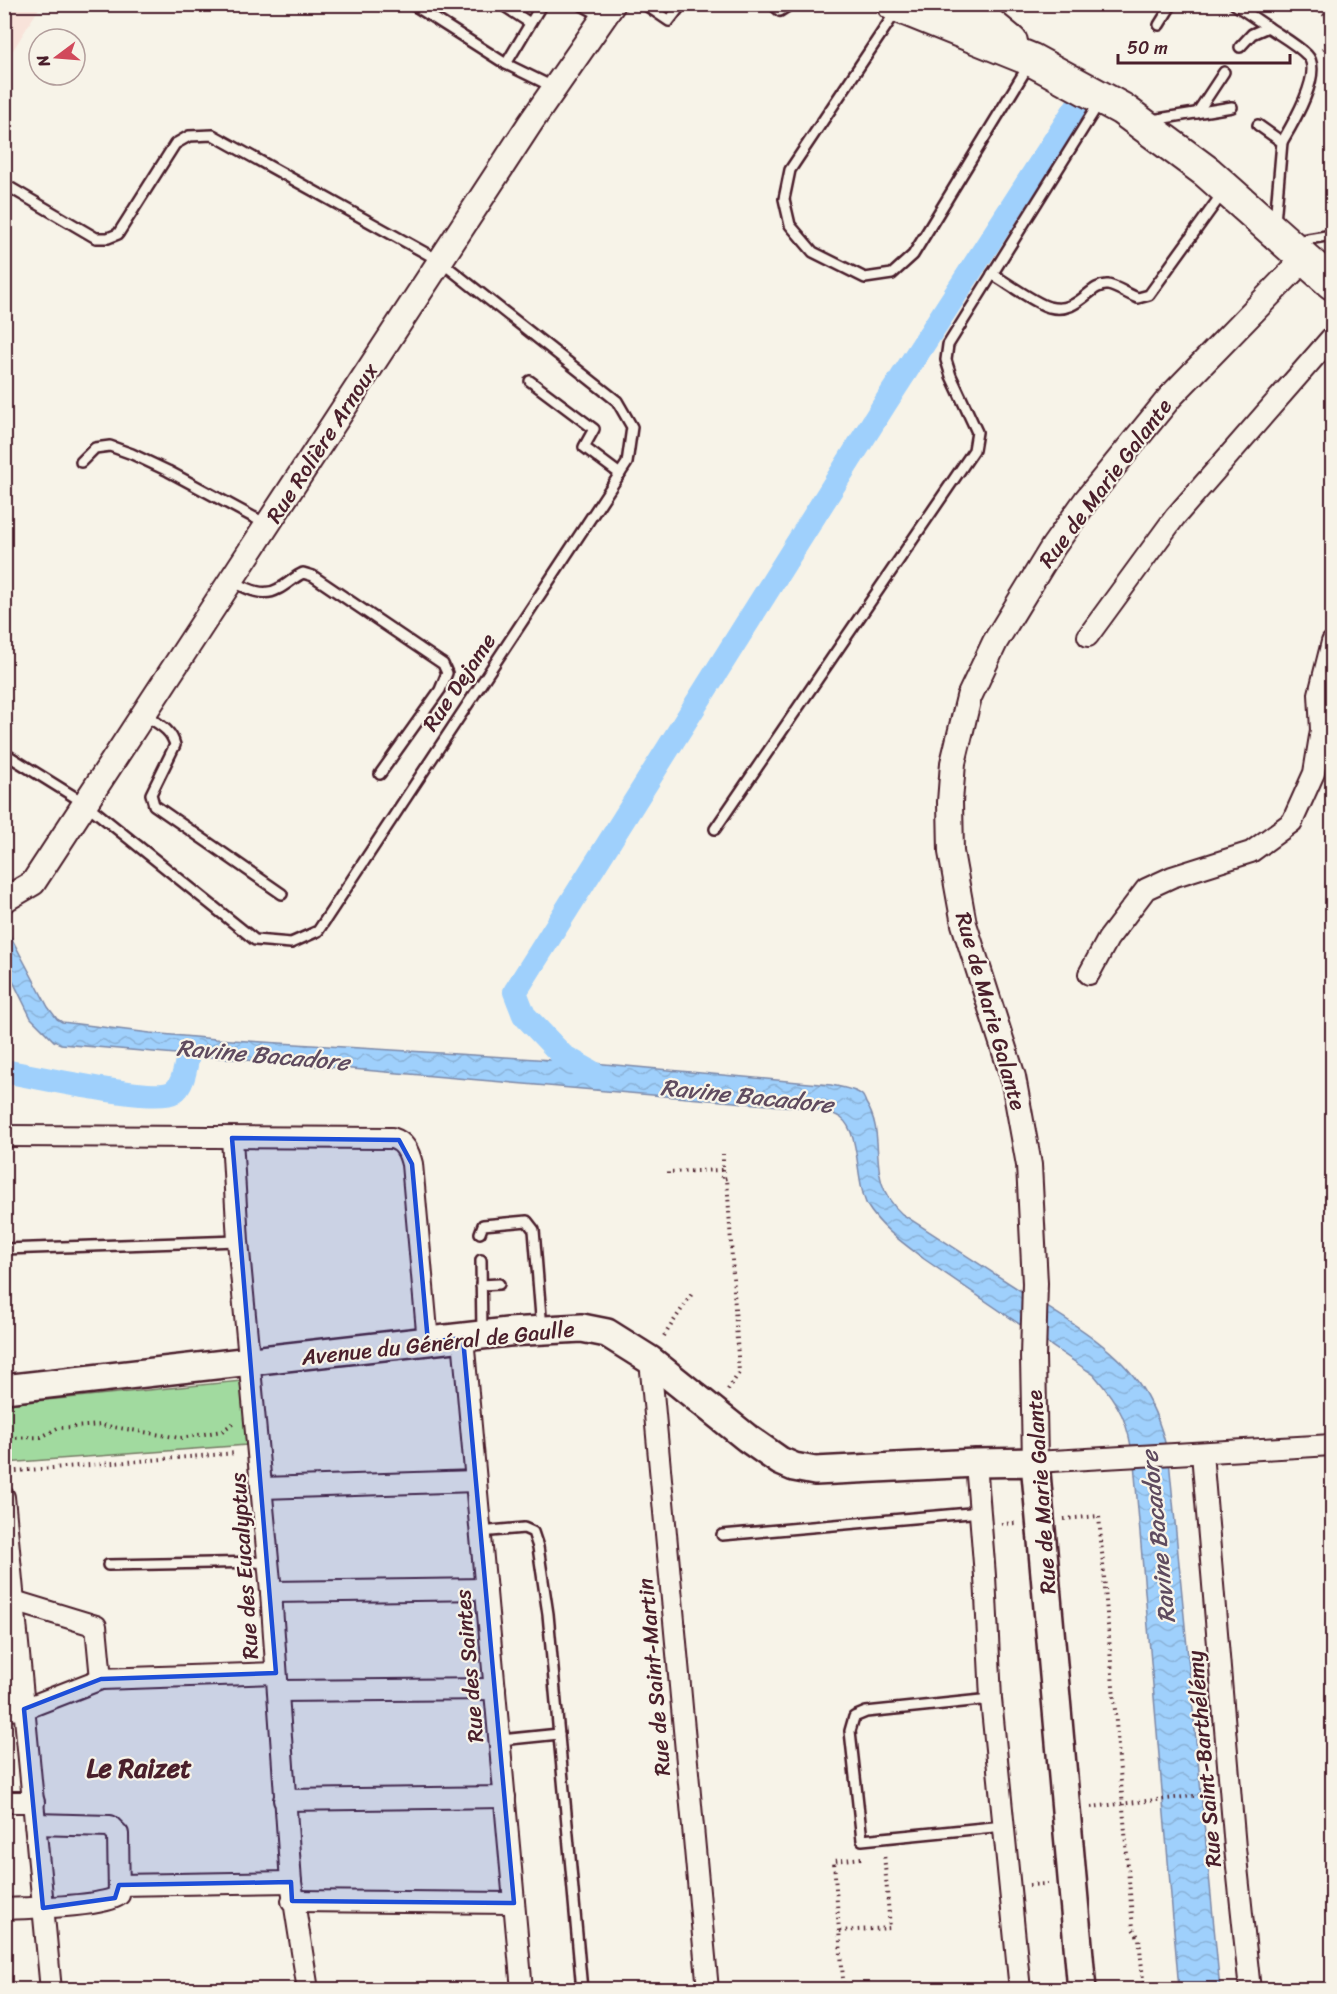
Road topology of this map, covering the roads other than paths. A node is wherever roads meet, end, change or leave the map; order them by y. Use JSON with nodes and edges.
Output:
{"nodes":[{"id":1,"x":412,"y":4,"type":"edge"},
{"id":2,"x":501,"y":4,"type":"edge"},
{"id":3,"x":542,"y":4,"type":"edge"},
{"id":4,"x":580,"y":4,"type":"edge"},
{"id":5,"x":644,"y":4,"type":"edge"},
{"id":6,"x":682,"y":4,"type":"edge"},
{"id":7,"x":772,"y":4,"type":"edge"},
{"id":8,"x":791,"y":4,"type":"edge"},
{"id":9,"x":965,"y":4,"type":"edge"},
{"id":10,"x":1172,"y":4,"type":"edge"},
{"id":11,"x":1234,"y":4,"type":"edge"},
{"id":12,"x":896,"y":6,"type":"edge"},
{"id":13,"x":608,"y":11,"type":"edge"},
{"id":14,"x":530,"y":23,"type":"junction"},
{"id":15,"x":1159,"y":25,"type":"dead end"},
{"id":16,"x":1268,"y":27,"type":"junction"},
{"id":17,"x":1240,"y":47,"type":"dead end"},
{"id":18,"x":1032,"y":60,"type":"junction"},
{"id":19,"x":506,"y":64,"type":"junction"},
{"id":20,"x":1224,"y":72,"type":"dead end"},
{"id":21,"x":555,"y":88,"type":"junction"},
{"id":22,"x":1102,"y":99,"type":"junction"},
{"id":23,"x":1232,"y":107,"type":"dead end"},
{"id":24,"x":1197,"y":113,"type":"junction"},
{"id":25,"x":1139,"y":122,"type":"junction"},
{"id":26,"x":1258,"y":125,"type":"dead end"},
{"id":27,"x":1282,"y":142,"type":"junction"},
{"id":28,"x":4,"y":184,"type":"edge"},
{"id":29,"x":1226,"y":188,"type":"junction"},
{"id":30,"x":1332,"y":235,"type":"edge"},
{"id":31,"x":1289,"y":244,"type":"junction"},
{"id":32,"x":440,"y":261,"type":"junction"},
{"id":33,"x":992,"y":274,"type":"junction"},
{"id":34,"x":1332,"y":282,"type":"edge"},
{"id":35,"x":1332,"y":337,"type":"edge"},
{"id":36,"x":531,"y":381,"type":"dead end"},
{"id":37,"x":81,"y":462,"type":"dead end"},
{"id":38,"x":620,"y":474,"type":"junction"},
{"id":39,"x":268,"y":525,"type":"junction"},
{"id":40,"x":232,"y":581,"type":"junction"},
{"id":41,"x":1088,"y":636,"type":"dead end"},
{"id":42,"x":1332,"y":642,"type":"edge"},
{"id":43,"x":145,"y":715,"type":"junction"},
{"id":44,"x":4,"y":753,"type":"edge"},
{"id":45,"x":380,"y":774,"type":"dead end"},
{"id":46,"x":86,"y":804,"type":"junction"},
{"id":47,"x":715,"y":829,"type":"dead end"},
{"id":48,"x":282,"y":894,"type":"dead end"},
{"id":49,"x":4,"y":900,"type":"edge"},
{"id":50,"x":1089,"y":974,"type":"dead end"},
{"id":51,"x":4,"y":1136,"type":"edge"},
{"id":52,"x":232,"y":1138,"type":"junction"},
{"id":53,"x":480,"y":1233,"type":"dead end"},
{"id":54,"x":238,"y":1241,"type":"junction"},
{"id":55,"x":4,"y":1249,"type":"edge"},
{"id":56,"x":481,"y":1260,"type":"dead end"},
{"id":57,"x":538,"y":1281,"type":"junction"},
{"id":58,"x":528,"y":1282,"type":"dead end"},
{"id":59,"x":498,"y":1284,"type":"dead end"},
{"id":60,"x":481,"y":1285,"type":"junction"},
{"id":61,"x":542,"y":1331,"type":"junction"},
{"id":62,"x":472,"y":1336,"type":"junction"},
{"id":63,"x":428,"y":1342,"type":"junction"},
{"id":64,"x":650,"y":1360,"type":"junction"},
{"id":65,"x":251,"y":1361,"type":"junction"},
{"id":66,"x":4,"y":1389,"type":"edge"},
{"id":67,"x":1332,"y":1445,"type":"edge"},
{"id":68,"x":1194,"y":1454,"type":"junction"},
{"id":69,"x":1035,"y":1462,"type":"junction"},
{"id":70,"x":976,"y":1463,"type":"junction"},
{"id":71,"x":476,"y":1481,"type":"junction"},
{"id":72,"x":262,"y":1488,"type":"junction"},
{"id":73,"x":4,"y":1497,"type":"edge"},
{"id":74,"x":981,"y":1512,"type":"junction"},
{"id":75,"x":480,"y":1532,"type":"junction"},
{"id":76,"x":722,"y":1535,"type":"dead end"},
{"id":77,"x":268,"y":1562,"type":"junction"},
{"id":78,"x":108,"y":1565,"type":"dead end"},
{"id":79,"x":486,"y":1589,"type":"junction"},
{"id":80,"x":271,"y":1592,"type":"junction"},
{"id":81,"x":9,"y":1600,"type":"edge"},
{"id":82,"x":100,"y":1679,"type":"junction"},
{"id":83,"x":277,"y":1682,"type":"junction"},
{"id":84,"x":495,"y":1689,"type":"junction"},
{"id":85,"x":991,"y":1699,"type":"junction"},
{"id":86,"x":24,"y":1709,"type":"junction"},
{"id":87,"x":4,"y":1710,"type":"edge"},
{"id":88,"x":559,"y":1734,"type":"junction"},
{"id":89,"x":500,"y":1740,"type":"junction"},
{"id":90,"x":505,"y":1797,"type":"junction"},
{"id":91,"x":284,"y":1800,"type":"junction"},
{"id":92,"x":4,"y":1802,"type":"edge"},
{"id":93,"x":34,"y":1802,"type":"junction"},
{"id":94,"x":35,"y":1824,"type":"junction"},
{"id":95,"x":1004,"y":1826,"type":"junction"},
{"id":96,"x":119,"y":1885,"type":"junction"},
{"id":97,"x":292,"y":1891,"type":"junction"},
{"id":98,"x":514,"y":1903,"type":"junction"},
{"id":99,"x":43,"y":1908,"type":"junction"},
{"id":100,"x":4,"y":1909,"type":"edge"},
{"id":101,"x":51,"y":1989,"type":"edge"},
{"id":102,"x":308,"y":1989,"type":"edge"},
{"id":103,"x":522,"y":1989,"type":"edge"},
{"id":104,"x":582,"y":1989,"type":"edge"},
{"id":105,"x":708,"y":1989,"type":"edge"},
{"id":106,"x":1020,"y":1989,"type":"edge"},
{"id":107,"x":1082,"y":1989,"type":"edge"},
{"id":108,"x":1250,"y":1989,"type":"edge"}],
"edges":[{"from":1,"to":19,"type":"lane"},
{"from":2,"to":14,"type":"lane"},
{"from":3,"to":14,"type":"lane"},
{"from":4,"to":13,"type":"lane"},
{"from":5,"to":6,"type":"lane"},
{"from":7,"to":8,"type":"lane"},
{"from":9,"to":18,"type":"main road"},
{"from":10,"to":15,"type":"lane"},
{"from":11,"to":16,"type":"lane"},
{"from":12,"to":18,"type":"main road"},
{"from":12,"to":18,"type":"lane"},
{"from":13,"to":21,"type":"street","name":"Rue Rolière Arnoux"},
{"from":14,"to":19,"type":"lane"},
{"from":16,"to":17,"type":"lane"},
{"from":16,"to":27,"type":"lane"},
{"from":18,"to":22,"type":"main road"},
{"from":19,"to":21,"type":"lane"},
{"from":20,"to":24,"type":"lane"},
{"from":21,"to":32,"type":"street","name":"Rue Rolière Arnoux"},
{"from":22,"to":25,"type":"main road"},
{"from":22,"to":33,"type":"lane"},
{"from":23,"to":24,"type":"lane"},
{"from":24,"to":25,"type":"lane"},
{"from":25,"to":29,"type":"main road"},
{"from":26,"to":27,"type":"lane"},
{"from":27,"to":31,"type":"lane"},
{"from":28,"to":32,"type":"lane","name":"Rue Dejame"},
{"from":29,"to":31,"type":"main road"},
{"from":29,"to":33,"type":"lane"},
{"from":30,"to":31,"type":"lane"},
{"from":31,"to":34,"type":"main road"},
{"from":31,"to":69,"type":"street","name":"Rue de Marie Galante"},
{"from":32,"to":38,"type":"lane","name":"Rue Dejame"},
{"from":32,"to":39,"type":"street","name":"Rue Rolière Arnoux"},
{"from":33,"to":47,"type":"lane"},
{"from":35,"to":41,"type":"street"},
{"from":36,"to":38,"type":"lane"},
{"from":37,"to":39,"type":"lane"},
{"from":38,"to":46,"type":"lane","name":"Rue Dejame"},
{"from":39,"to":40,"type":"street","name":"Rue Rolière Arnoux"},
{"from":40,"to":43,"type":"street","name":"Rue Rolière Arnoux"},
{"from":40,"to":45,"type":"lane"},
{"from":42,"to":50,"type":"street"},
{"from":43,"to":46,"type":"street","name":"Rue Rolière Arnoux"},
{"from":43,"to":48,"type":"lane"},
{"from":44,"to":46,"type":"lane","name":"Rue Dejame"},
{"from":46,"to":49,"type":"street","name":"Rue Rolière Arnoux"},
{"from":51,"to":52,"type":"street"},
{"from":52,"to":54,"type":"street","name":"Rue des Eucalyptus"},
{"from":52,"to":63,"type":"street"},
{"from":53,"to":57,"type":"lane"},
{"from":54,"to":55,"type":"lane"},
{"from":54,"to":65,"type":"street","name":"Rue des Eucalyptus"},
{"from":56,"to":60,"type":"lane"},
{"from":57,"to":58,"type":"lane"},
{"from":57,"to":61,"type":"lane"},
{"from":59,"to":60,"type":"lane"},
{"from":60,"to":62,"type":"lane"},
{"from":61,"to":62,"type":"main road","name":"Avenue du Général de Gaulle"},
{"from":61,"to":64,"type":"main road","name":"Avenue du Général de Gaulle"},
{"from":62,"to":63,"type":"main road","name":"Avenue du Général de Gaulle"},
{"from":62,"to":71,"type":"street","name":"Rue des Saintes"},
{"from":63,"to":65,"type":"main road","name":"Avenue du Général de Gaulle"},
{"from":64,"to":70,"type":"main road","name":"Avenue du Général de Gaulle"},
{"from":64,"to":105,"type":"street","name":"Rue de Saint-Martin"},
{"from":65,"to":66,"type":"main road","name":"Avenue du Général de Gaulle"},
{"from":65,"to":72,"type":"street","name":"Rue des Eucalyptus"},
{"from":67,"to":68,"type":"street","name":"Avenue du Général de Gaulle"},
{"from":68,"to":69,"type":"street","name":"Avenue du Général de Gaulle"},
{"from":68,"to":108,"type":"street","name":"Rue Saint-Barthélémy"},
{"from":69,"to":70,"type":"main road","name":"Avenue du Général de Gaulle"},
{"from":69,"to":107,"type":"main road","name":"Rue de Marie Galante"},
{"from":70,"to":74,"type":"street"},
{"from":71,"to":72,"type":"street"},
{"from":71,"to":75,"type":"street","name":"Rue des Saintes"},
{"from":72,"to":77,"type":"street","name":"Rue des Eucalyptus"},
{"from":73,"to":81,"type":"street"},
{"from":74,"to":76,"type":"lane"},
{"from":74,"to":85,"type":"street"},
{"from":75,"to":79,"type":"street","name":"Rue des Saintes"},
{"from":75,"to":88,"type":"lane"},
{"from":77,"to":78,"type":"lane"},
{"from":77,"to":80,"type":"street","name":"Rue des Eucalyptus"},
{"from":79,"to":80,"type":"street"},
{"from":79,"to":84,"type":"street","name":"Rue des Saintes"},
{"from":80,"to":83,"type":"street","name":"Rue des Eucalyptus"},
{"from":81,"to":82,"type":"street"},
{"from":81,"to":86,"type":"street"},
{"from":82,"to":83,"type":"street"},
{"from":82,"to":86,"type":"street"},
{"from":83,"to":84,"type":"street"},
{"from":83,"to":91,"type":"street","name":"Rue des Eucalyptus"},
{"from":84,"to":89,"type":"street","name":"Rue des Saintes"},
{"from":85,"to":95,"type":"street"},
{"from":85,"to":95,"type":"lane"},
{"from":86,"to":87,"type":"street"},
{"from":86,"to":93,"type":"street"},
{"from":88,"to":89,"type":"lane"},
{"from":88,"to":104,"type":"lane"},
{"from":89,"to":90,"type":"street","name":"Rue des Saintes"},
{"from":90,"to":91,"type":"street"},
{"from":90,"to":98,"type":"street","name":"Rue des Saintes"},
{"from":91,"to":97,"type":"street","name":"Rue des Eucalyptus"},
{"from":92,"to":93,"type":"street"},
{"from":93,"to":94,"type":"street"},
{"from":94,"to":96,"type":"street"},
{"from":94,"to":99,"type":"street"},
{"from":95,"to":106,"type":"street"},
{"from":96,"to":97,"type":"street"},
{"from":96,"to":99,"type":"street"},
{"from":97,"to":98,"type":"street"},
{"from":97,"to":102,"type":"street","name":"Rue des Eucalyptus"},
{"from":98,"to":103,"type":"street","name":"Rue des Saintes"},
{"from":99,"to":100,"type":"street"},
{"from":99,"to":101,"type":"street"}]}
